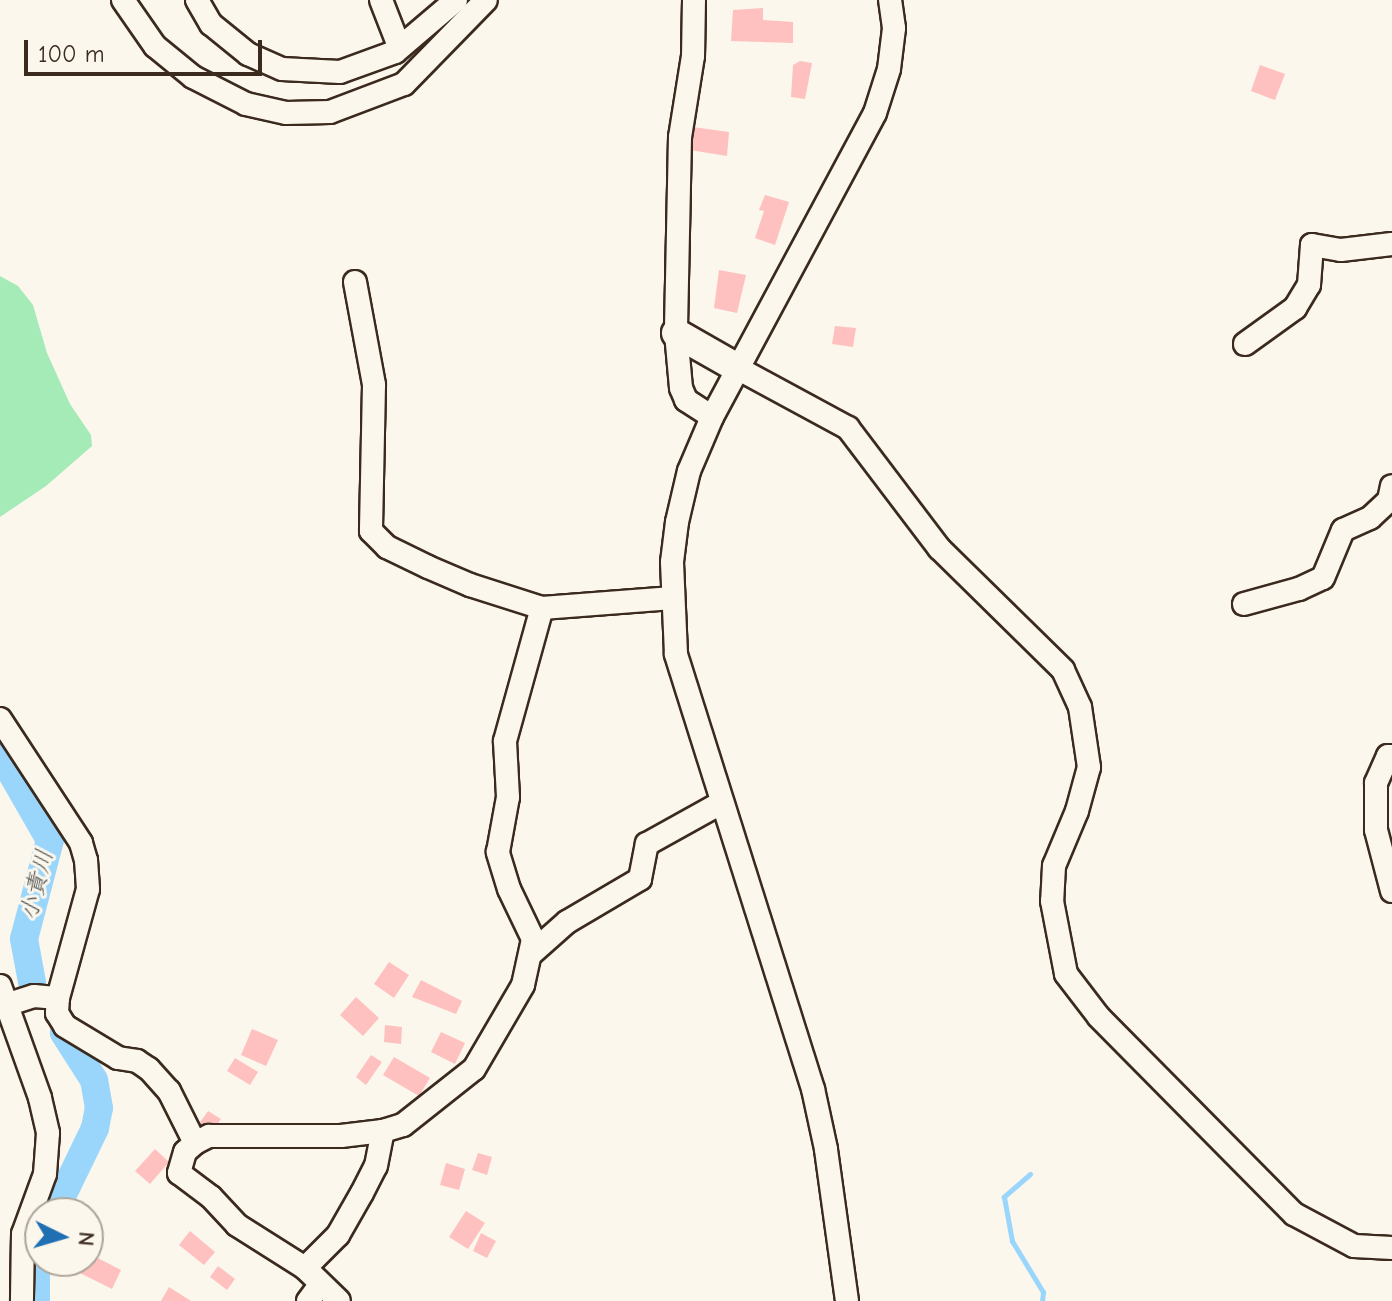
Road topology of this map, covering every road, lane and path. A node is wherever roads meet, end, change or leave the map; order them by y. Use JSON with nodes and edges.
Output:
{"nodes":[{"id":1,"x":123,"y":0,"type":"edge"},
{"id":2,"x":197,"y":0,"type":"edge"},
{"id":3,"x":381,"y":0,"type":"edge"},
{"id":4,"x":456,"y":0,"type":"edge"},
{"id":5,"x":486,"y":0,"type":"edge"},
{"id":6,"x":694,"y":0,"type":"edge"},
{"id":7,"x":890,"y":0,"type":"edge"},
{"id":8,"x":403,"y":45,"type":"junction"},
{"id":9,"x":1392,"y":244,"type":"edge"},
{"id":10,"x":355,"y":282,"type":"dead end"},
{"id":11,"x":676,"y":333,"type":"junction"},
{"id":12,"x":1245,"y":344,"type":"dead end"},
{"id":13,"x":739,"y":369,"type":"junction"},
{"id":14,"x":712,"y":417,"type":"junction"},
{"id":15,"x":1392,"y":486,"type":"edge"},
{"id":16,"x":673,"y":598,"type":"junction"},
{"id":17,"x":1244,"y":604,"type":"dead end"},
{"id":18,"x":542,"y":608,"type":"junction"},
{"id":19,"x":0,"y":719,"type":"edge"},
{"id":20,"x":1392,"y":756,"type":"edge"},
{"id":21,"x":721,"y":803,"type":"junction"},
{"id":22,"x":1392,"y":891,"type":"edge"},
{"id":23,"x":532,"y":953,"type":"junction"},
{"id":24,"x":4,"y":995,"type":"edge"},
{"id":25,"x":58,"y":998,"type":"junction"},
{"id":26,"x":383,"y":1131,"type":"junction"},
{"id":27,"x":195,"y":1143,"type":"junction"},
{"id":28,"x":1392,"y":1248,"type":"edge"},
{"id":29,"x":305,"y":1268,"type":"junction"},
{"id":30,"x":314,"y":1292,"type":"edge"},
{"id":31,"x":22,"y":1301,"type":"edge"},
{"id":32,"x":339,"y":1301,"type":"edge"},
{"id":33,"x":847,"y":1301,"type":"edge"}],
"edges":[{"from":1,"to":5,"type":"street"},
{"from":2,"to":8,"type":"street"},
{"from":3,"to":8,"type":"street"},
{"from":4,"to":8,"type":"street"},
{"from":6,"to":11,"type":"street"},
{"from":7,"to":13,"type":"street"},
{"from":9,"to":12,"type":"street"},
{"from":10,"to":18,"type":"street"},
{"from":11,"to":13,"type":"main road"},
{"from":11,"to":14,"type":"street"},
{"from":13,"to":14,"type":"street"},
{"from":13,"to":28,"type":"street"},
{"from":14,"to":16,"type":"street"},
{"from":15,"to":17,"type":"street"},
{"from":16,"to":18,"type":"street"},
{"from":16,"to":21,"type":"street"},
{"from":18,"to":23,"type":"street"},
{"from":19,"to":25,"type":"street"},
{"from":20,"to":22,"type":"street"},
{"from":21,"to":23,"type":"street"},
{"from":21,"to":33,"type":"street"},
{"from":23,"to":26,"type":"street"},
{"from":24,"to":25,"type":"street"},
{"from":24,"to":31,"type":"street"},
{"from":25,"to":27,"type":"street"},
{"from":26,"to":27,"type":"street"},
{"from":26,"to":29,"type":"street"},
{"from":27,"to":29,"type":"street"},
{"from":29,"to":30,"type":"street"},
{"from":30,"to":32,"type":"street"}]}
